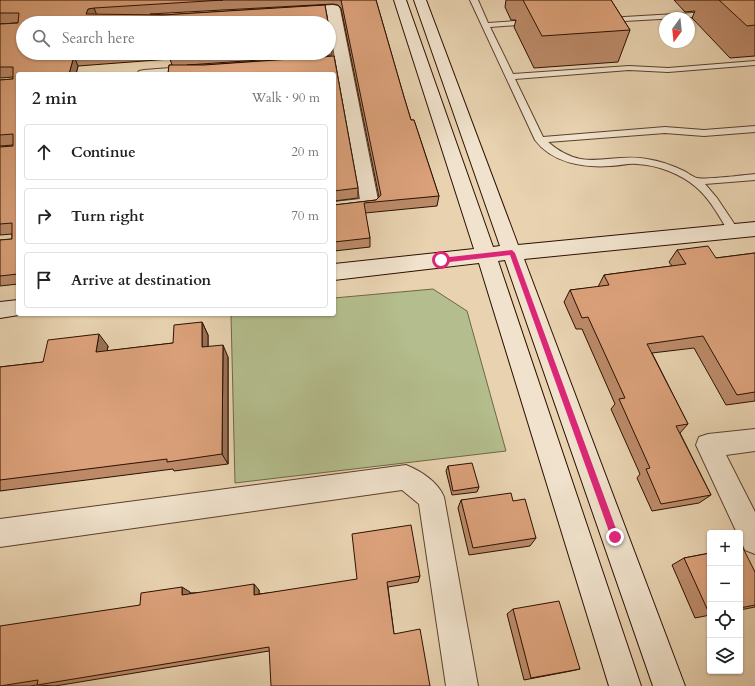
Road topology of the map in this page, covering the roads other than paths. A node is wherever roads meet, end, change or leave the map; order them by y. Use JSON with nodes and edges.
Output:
{"nodes":[{"id":1,"x":400,"y":0,"type":"edge"},
{"id":2,"x":420,"y":0,"type":"edge"},
{"id":3,"x":474,"y":0,"type":"edge"},
{"id":4,"x":286,"y":12,"type":"edge"},
{"id":5,"x":715,"y":13,"type":"dead end"},
{"id":6,"x":333,"y":16,"type":"edge"},
{"id":7,"x":598,"y":19,"type":"edge"},
{"id":8,"x":538,"y":21,"type":"edge"},
{"id":9,"x":486,"y":26,"type":"junction"},
{"id":10,"x":336,"y":60,"type":"edge"},
{"id":11,"x":755,"y":63,"type":"edge"},
{"id":12,"x":212,"y":69,"type":"edge"},
{"id":13,"x":171,"y":72,"type":"edge"},
{"id":14,"x":510,"y":77,"type":"junction"},
{"id":15,"x":755,"y":129,"type":"edge"},
{"id":16,"x":540,"y":140,"type":"junction"},
{"id":17,"x":755,"y":177,"type":"edge"},
{"id":18,"x":696,"y":182,"type":"junction"},
{"id":19,"x":336,"y":208,"type":"edge"},
{"id":20,"x":755,"y":229,"type":"edge"},
{"id":21,"x":734,"y":231,"type":"junction"},
{"id":22,"x":512,"y":253,"type":"junction"},
{"id":23,"x":486,"y":255,"type":"junction"},
{"id":24,"x":336,"y":272,"type":"edge"},
{"id":25,"x":16,"y":308,"type":"edge"},
{"id":26,"x":0,"y":310,"type":"edge"},
{"id":27,"x":755,"y":440,"type":"edge"},
{"id":28,"x":0,"y":533,"type":"edge"},
{"id":29,"x":755,"y":540,"type":"edge"},
{"id":30,"x":462,"y":686,"type":"edge"},
{"id":31,"x":625,"y":686,"type":"edge"},
{"id":32,"x":669,"y":686,"type":"edge"}],
"edges":[{"from":1,"to":23,"type":"street"},
{"from":2,"to":22,"type":"street"},
{"from":3,"to":9,"type":"lane"},
{"from":4,"to":6,"type":"street"},
{"from":5,"to":7,"type":"lane"},
{"from":8,"to":9,"type":"lane"},
{"from":9,"to":14,"type":"lane"},
{"from":10,"to":19,"type":"street"},
{"from":11,"to":14,"type":"lane"},
{"from":12,"to":13,"type":"street"},
{"from":14,"to":16,"type":"lane"},
{"from":15,"to":16,"type":"lane"},
{"from":16,"to":18,"type":"lane"},
{"from":17,"to":18,"type":"lane"},
{"from":18,"to":21,"type":"lane"},
{"from":20,"to":21,"type":"street"},
{"from":21,"to":22,"type":"street"},
{"from":22,"to":23,"type":"street"},
{"from":22,"to":32,"type":"street"},
{"from":23,"to":24,"type":"street"},
{"from":23,"to":31,"type":"street"},
{"from":25,"to":26,"type":"street"},
{"from":27,"to":29,"type":"street"},
{"from":28,"to":30,"type":"street"}]}
